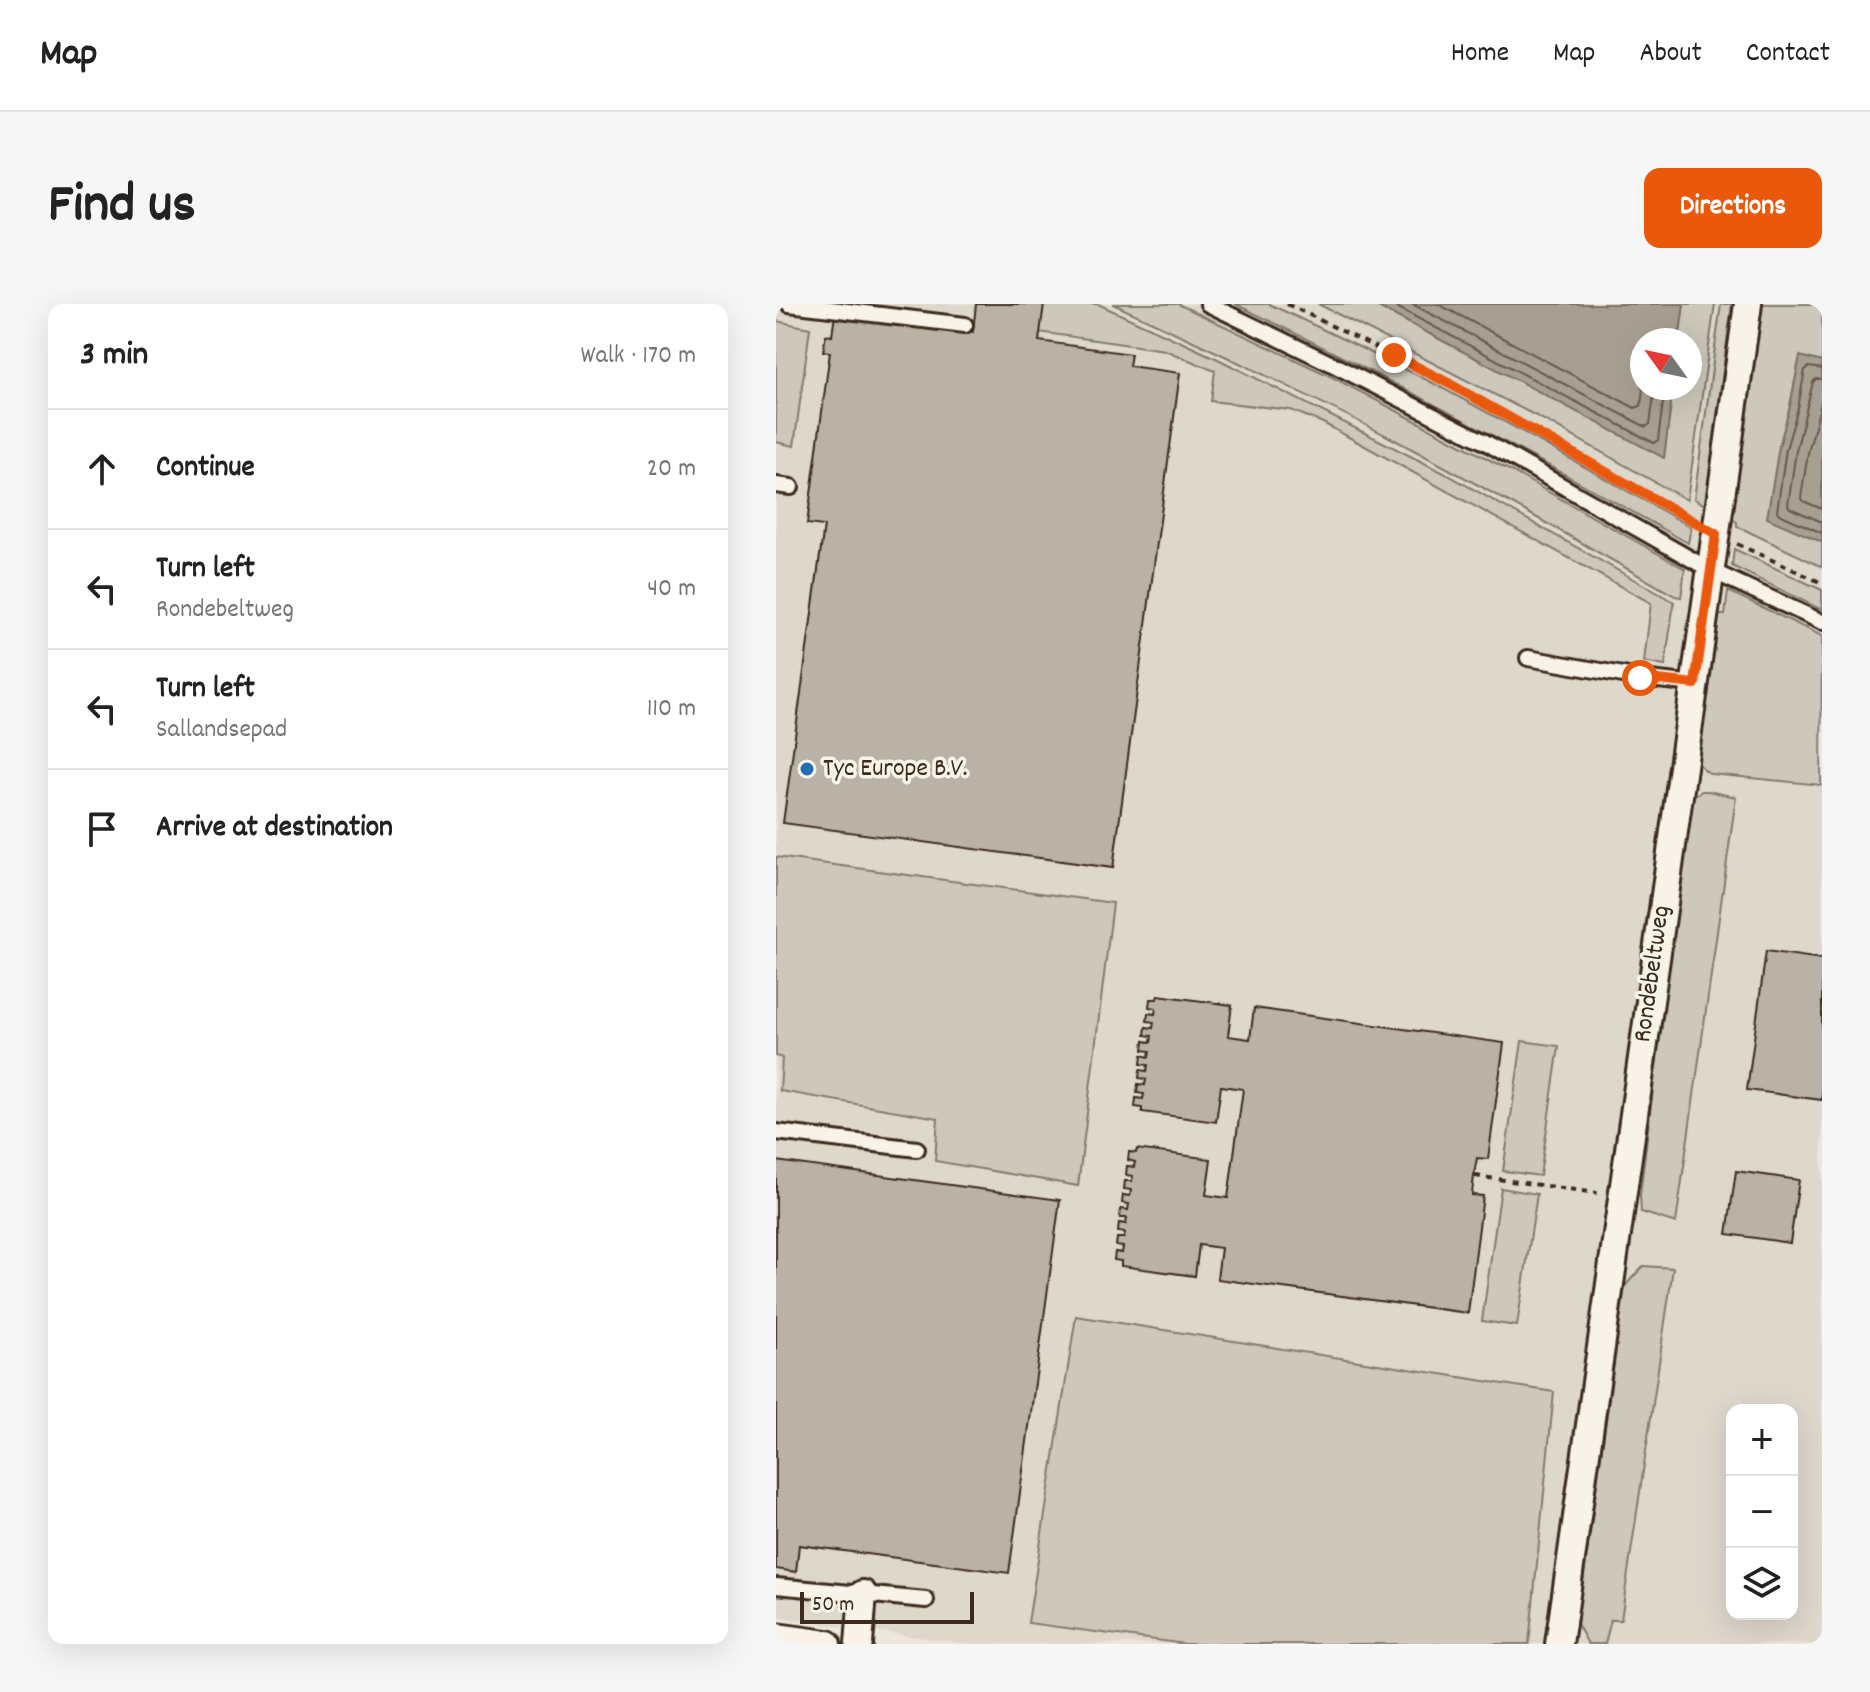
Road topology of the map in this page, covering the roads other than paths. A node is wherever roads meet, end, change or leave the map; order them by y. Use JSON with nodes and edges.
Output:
{"nodes":[{"id":1,"x":789,"y":304,"type":"edge"},
{"id":2,"x":1208,"y":304,"type":"edge"},
{"id":3,"x":1748,"y":304,"type":"edge"},
{"id":4,"x":965,"y":325,"type":"dead end"},
{"id":5,"x":1712,"y":571,"type":"junction"},
{"id":6,"x":1822,"y":622,"type":"edge"},
{"id":7,"x":1528,"y":658,"type":"dead end"},
{"id":8,"x":1695,"y":684,"type":"junction"},
{"id":9,"x":776,"y":1132,"type":"edge"},
{"id":10,"x":917,"y":1149,"type":"dead end"},
{"id":11,"x":776,"y":1586,"type":"edge"},
{"id":12,"x":863,"y":1594,"type":"junction"},
{"id":13,"x":926,"y":1600,"type":"dead end"},
{"id":14,"x":776,"y":1637,"type":"edge"},
{"id":15,"x":827,"y":1644,"type":"edge"},
{"id":16,"x":859,"y":1644,"type":"edge"},
{"id":17,"x":1559,"y":1644,"type":"edge"}],
"edges":[{"from":1,"to":4,"type":"lane"},
{"from":2,"to":5,"type":"lane"},
{"from":3,"to":5,"type":"street","name":"Rondebeltweg"},
{"from":5,"to":6,"type":"lane"},
{"from":5,"to":8,"type":"street","name":"Rondebeltweg"},
{"from":7,"to":8,"type":"lane"},
{"from":8,"to":17,"type":"street","name":"Rondebeltweg"},
{"from":9,"to":10,"type":"lane"},
{"from":11,"to":12,"type":"lane"},
{"from":12,"to":13,"type":"lane"},
{"from":12,"to":16,"type":"street"},
{"from":14,"to":15,"type":"street"}]}
